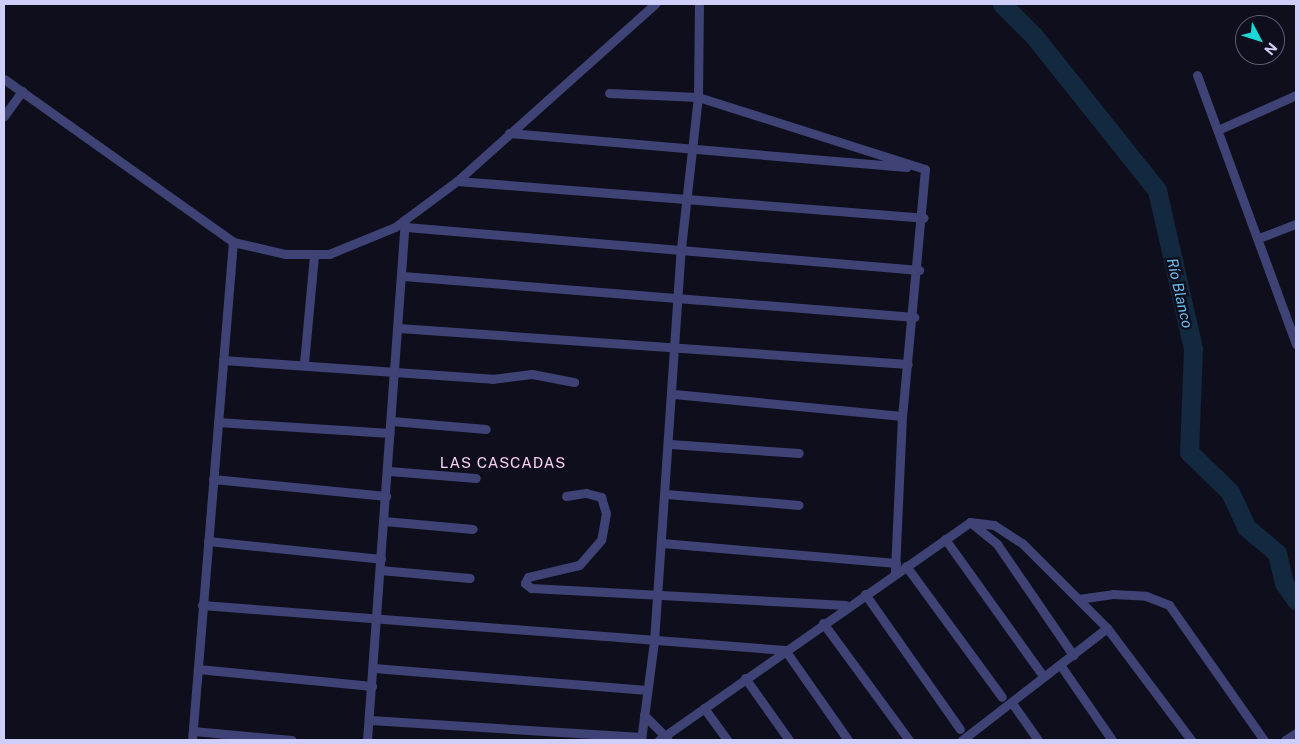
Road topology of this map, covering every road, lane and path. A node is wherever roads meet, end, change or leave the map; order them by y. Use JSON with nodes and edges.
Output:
{"nodes":[{"id":1,"x":655,"y":4,"type":"edge"},
{"id":2,"x":699,"y":4,"type":"edge"},
{"id":3,"x":1197,"y":75,"type":"dead end"},
{"id":4,"x":4,"y":79,"type":"edge"},
{"id":5,"x":22,"y":91,"type":"junction"},
{"id":6,"x":609,"y":93,"type":"dead end"},
{"id":7,"x":1296,"y":94,"type":"edge"},
{"id":8,"x":698,"y":97,"type":"junction"},
{"id":9,"x":4,"y":116,"type":"edge"},
{"id":10,"x":1220,"y":129,"type":"junction"},
{"id":11,"x":509,"y":134,"type":"junction"},
{"id":12,"x":691,"y":146,"type":"junction"},
{"id":13,"x":925,"y":169,"type":"junction"},
{"id":14,"x":457,"y":181,"type":"junction"},
{"id":15,"x":686,"y":197,"type":"junction"},
{"id":16,"x":924,"y":218,"type":"junction"},
{"id":17,"x":406,"y":223,"type":"junction"},
{"id":18,"x":1296,"y":224,"type":"edge"},
{"id":19,"x":1259,"y":238,"type":"junction"},
{"id":20,"x":233,"y":242,"type":"junction"},
{"id":21,"x":681,"y":248,"type":"junction"},
{"id":22,"x":314,"y":255,"type":"junction"},
{"id":23,"x":919,"y":270,"type":"junction"},
{"id":24,"x":403,"y":276,"type":"junction"},
{"id":25,"x":679,"y":295,"type":"junction"},
{"id":26,"x":914,"y":317,"type":"junction"},
{"id":27,"x":399,"y":328,"type":"junction"},
{"id":28,"x":1295,"y":340,"type":"edge"},
{"id":29,"x":676,"y":346,"type":"junction"},
{"id":30,"x":223,"y":360,"type":"junction"},
{"id":31,"x":304,"y":363,"type":"junction"},
{"id":32,"x":908,"y":364,"type":"junction"},
{"id":33,"x":394,"y":372,"type":"junction"},
{"id":34,"x":574,"y":382,"type":"dead end"},
{"id":35,"x":674,"y":394,"type":"junction"},
{"id":36,"x":902,"y":416,"type":"junction"},
{"id":37,"x":392,"y":421,"type":"junction"},
{"id":38,"x":218,"y":422,"type":"junction"},
{"id":39,"x":486,"y":429,"type":"dead end"},
{"id":40,"x":390,"y":433,"type":"junction"},
{"id":41,"x":670,"y":444,"type":"junction"},
{"id":42,"x":799,"y":453,"type":"dead end"},
{"id":43,"x":389,"y":471,"type":"junction"},
{"id":44,"x":476,"y":478,"type":"dead end"},
{"id":45,"x":213,"y":479,"type":"junction"},
{"id":46,"x":666,"y":494,"type":"junction"},
{"id":47,"x":386,"y":496,"type":"junction"},
{"id":48,"x":566,"y":496,"type":"dead end"},
{"id":49,"x":799,"y":505,"type":"dead end"},
{"id":50,"x":384,"y":521,"type":"junction"},
{"id":51,"x":970,"y":522,"type":"junction"},
{"id":52,"x":473,"y":529,"type":"dead end"},
{"id":53,"x":945,"y":539,"type":"junction"},
{"id":54,"x":208,"y":541,"type":"junction"},
{"id":55,"x":662,"y":543,"type":"junction"},
{"id":56,"x":381,"y":559,"type":"junction"},
{"id":57,"x":896,"y":563,"type":"junction"},
{"id":58,"x":906,"y":566,"type":"junction"},
{"id":59,"x":380,"y":570,"type":"junction"},
{"id":60,"x":895,"y":573,"type":"junction"},
{"id":61,"x":470,"y":578,"type":"dead end"},
{"id":62,"x":655,"y":593,"type":"junction"},
{"id":63,"x":865,"y":594,"type":"junction"},
{"id":64,"x":1078,"y":599,"type":"junction"},
{"id":65,"x":202,"y":605,"type":"junction"},
{"id":66,"x":846,"y":605,"type":"junction"},
{"id":67,"x":376,"y":618,"type":"junction"},
{"id":68,"x":823,"y":623,"type":"junction"},
{"id":69,"x":1107,"y":628,"type":"junction"},
{"id":70,"x":654,"y":641,"type":"junction"},
{"id":71,"x":785,"y":650,"type":"junction"},
{"id":72,"x":1073,"y":655,"type":"junction"},
{"id":73,"x":1061,"y":666,"type":"junction"},
{"id":74,"x":374,"y":668,"type":"junction"},
{"id":75,"x":198,"y":669,"type":"junction"},
{"id":76,"x":1041,"y":673,"type":"dead end"},
{"id":77,"x":746,"y":678,"type":"junction"},
{"id":78,"x":372,"y":686,"type":"junction"},
{"id":79,"x":647,"y":690,"type":"junction"},
{"id":80,"x":1002,"y":697,"type":"dead end"},
{"id":81,"x":1012,"y":703,"type":"junction"},
{"id":82,"x":704,"y":708,"type":"junction"},
{"id":83,"x":644,"y":715,"type":"junction"},
{"id":84,"x":370,"y":720,"type":"junction"},
{"id":85,"x":960,"y":728,"type":"dead end"},
{"id":86,"x":1296,"y":733,"type":"edge"},
{"id":87,"x":192,"y":736,"type":"edge"},
{"id":88,"x":641,"y":739,"type":"edge"},
{"id":89,"x":664,"y":739,"type":"edge"},
{"id":90,"x":292,"y":740,"type":"edge"},
{"id":91,"x":367,"y":740,"type":"edge"},
{"id":92,"x":727,"y":740,"type":"edge"},
{"id":93,"x":789,"y":740,"type":"edge"},
{"id":94,"x":848,"y":740,"type":"edge"},
{"id":95,"x":909,"y":740,"type":"edge"},
{"id":96,"x":962,"y":740,"type":"edge"},
{"id":97,"x":1038,"y":740,"type":"edge"},
{"id":98,"x":1112,"y":740,"type":"edge"},
{"id":99,"x":1190,"y":740,"type":"edge"},
{"id":100,"x":1264,"y":740,"type":"edge"},
{"id":101,"x":1285,"y":740,"type":"edge"}],
"edges":[{"from":1,"to":11,"type":"street"},
{"from":2,"to":8,"type":"street"},
{"from":3,"to":10,"type":"street"},
{"from":4,"to":5,"type":"street"},
{"from":5,"to":9,"type":"street"},
{"from":5,"to":20,"type":"street"},
{"from":6,"to":8,"type":"street"},
{"from":7,"to":10,"type":"street"},
{"from":8,"to":12,"type":"street"},
{"from":8,"to":13,"type":"street"},
{"from":10,"to":19,"type":"street"},
{"from":11,"to":12,"type":"street"},
{"from":11,"to":14,"type":"street"},
{"from":12,"to":13,"type":"street"},
{"from":12,"to":15,"type":"street"},
{"from":13,"to":16,"type":"street"},
{"from":14,"to":15,"type":"street"},
{"from":14,"to":17,"type":"street"},
{"from":15,"to":16,"type":"street"},
{"from":15,"to":21,"type":"street"},
{"from":16,"to":23,"type":"street"},
{"from":17,"to":21,"type":"street"},
{"from":17,"to":22,"type":"street"},
{"from":17,"to":24,"type":"street"},
{"from":18,"to":19,"type":"street"},
{"from":19,"to":28,"type":"street"},
{"from":20,"to":22,"type":"street"},
{"from":20,"to":30,"type":"street"},
{"from":21,"to":23,"type":"street"},
{"from":21,"to":25,"type":"street"},
{"from":22,"to":31,"type":"street"},
{"from":23,"to":26,"type":"street"},
{"from":24,"to":25,"type":"street"},
{"from":24,"to":27,"type":"street"},
{"from":25,"to":26,"type":"street"},
{"from":25,"to":29,"type":"street"},
{"from":26,"to":32,"type":"street"},
{"from":27,"to":29,"type":"street"},
{"from":27,"to":33,"type":"street"},
{"from":29,"to":32,"type":"street"},
{"from":29,"to":35,"type":"street"},
{"from":30,"to":31,"type":"street"},
{"from":30,"to":38,"type":"street"},
{"from":31,"to":33,"type":"street"},
{"from":32,"to":36,"type":"street"},
{"from":33,"to":34,"type":"street"},
{"from":33,"to":37,"type":"street"},
{"from":35,"to":36,"type":"street"},
{"from":35,"to":41,"type":"street"},
{"from":36,"to":57,"type":"street"},
{"from":37,"to":39,"type":"street"},
{"from":37,"to":40,"type":"street"},
{"from":38,"to":40,"type":"street"},
{"from":38,"to":45,"type":"street"},
{"from":40,"to":43,"type":"street"},
{"from":41,"to":42,"type":"street"},
{"from":41,"to":46,"type":"street"},
{"from":43,"to":44,"type":"street"},
{"from":43,"to":47,"type":"street"},
{"from":45,"to":47,"type":"street"},
{"from":45,"to":54,"type":"street"},
{"from":46,"to":49,"type":"street"},
{"from":46,"to":55,"type":"street"},
{"from":47,"to":50,"type":"street"},
{"from":48,"to":62,"type":"street"},
{"from":50,"to":52,"type":"street"},
{"from":50,"to":56,"type":"street"},
{"from":51,"to":53,"type":"street"},
{"from":51,"to":64,"type":"street"},
{"from":51,"to":72,"type":"street"},
{"from":53,"to":58,"type":"street"},
{"from":53,"to":76,"type":"street"},
{"from":54,"to":56,"type":"street"},
{"from":54,"to":65,"type":"street"},
{"from":55,"to":57,"type":"street"},
{"from":55,"to":62,"type":"street"},
{"from":56,"to":59,"type":"street"},
{"from":57,"to":60,"type":"street"},
{"from":58,"to":60,"type":"street"},
{"from":58,"to":80,"type":"street"},
{"from":59,"to":61,"type":"street"},
{"from":59,"to":67,"type":"street"},
{"from":60,"to":63,"type":"street"},
{"from":62,"to":66,"type":"street"},
{"from":62,"to":70,"type":"street"},
{"from":63,"to":66,"type":"street"},
{"from":63,"to":85,"type":"street"},
{"from":64,"to":69,"type":"street"},
{"from":64,"to":100,"type":"street"},
{"from":65,"to":67,"type":"street"},
{"from":65,"to":75,"type":"street"},
{"from":66,"to":68,"type":"street"},
{"from":67,"to":70,"type":"street"},
{"from":67,"to":74,"type":"street"},
{"from":68,"to":71,"type":"street"},
{"from":68,"to":95,"type":"street"},
{"from":69,"to":72,"type":"street"},
{"from":69,"to":99,"type":"street"},
{"from":70,"to":71,"type":"street"},
{"from":70,"to":79,"type":"street"},
{"from":71,"to":77,"type":"street"},
{"from":71,"to":94,"type":"street"},
{"from":72,"to":73,"type":"street"},
{"from":73,"to":81,"type":"street"},
{"from":73,"to":98,"type":"street"},
{"from":74,"to":78,"type":"street"},
{"from":74,"to":79,"type":"street"},
{"from":75,"to":78,"type":"street"},
{"from":75,"to":87,"type":"street"},
{"from":77,"to":82,"type":"street"},
{"from":77,"to":93,"type":"street"},
{"from":78,"to":84,"type":"street"},
{"from":79,"to":83,"type":"street"},
{"from":81,"to":96,"type":"street"},
{"from":81,"to":97,"type":"street"},
{"from":82,"to":89,"type":"street"},
{"from":82,"to":92,"type":"street"},
{"from":83,"to":88,"type":"street"},
{"from":83,"to":89,"type":"street"},
{"from":84,"to":88,"type":"street"},
{"from":84,"to":91,"type":"street"},
{"from":86,"to":101,"type":"street"},
{"from":87,"to":90,"type":"street"}]}
